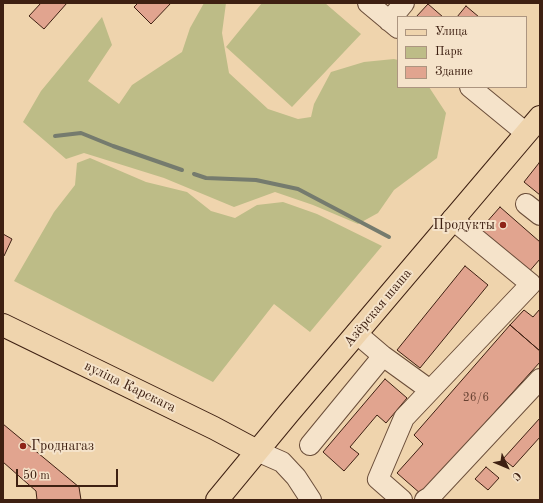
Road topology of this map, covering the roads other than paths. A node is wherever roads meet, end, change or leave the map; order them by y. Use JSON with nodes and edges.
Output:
{"nodes":[{"id":1,"x":368,"y":3,"type":"edge"},
{"id":2,"x":404,"y":3,"type":"edge"},
{"id":3,"x":398,"y":16,"type":"edge"},
{"id":4,"x":394,"y":24,"type":"edge"},
{"id":5,"x":471,"y":88,"type":"edge"},
{"id":6,"x":540,"y":117,"type":"edge"},
{"id":7,"x":526,"y":133,"type":"junction"},
{"id":8,"x":452,"y":219,"type":"junction"},
{"id":9,"x":536,"y":279,"type":"edge"},
{"id":10,"x":3,"y":325,"type":"edge"},
{"id":11,"x":356,"y":333,"type":"junction"},
{"id":12,"x":384,"y":356,"type":"junction"},
{"id":13,"x":540,"y":379,"type":"edge"},
{"id":14,"x":430,"y":390,"type":"junction"},
{"id":15,"x":310,"y":445,"type":"dead end"},
{"id":16,"x":257,"y":451,"type":"junction"},
{"id":17,"x":304,"y":497,"type":"edge"},
{"id":18,"x":217,"y":500,"type":"edge"},
{"id":19,"x":402,"y":500,"type":"edge"},
{"id":20,"x":425,"y":500,"type":"edge"}],
"edges":[{"from":1,"to":4,"type":"street"},
{"from":2,"to":3,"type":"street"},
{"from":5,"to":7,"type":"street"},
{"from":6,"to":7,"type":"main road","name":"Азёрская шаша"},
{"from":7,"to":8,"type":"main road","name":"Азёрская шаша"},
{"from":8,"to":9,"type":"street"},
{"from":8,"to":11,"type":"main road","name":"Азёрская шаша"},
{"from":9,"to":14,"type":"street"},
{"from":10,"to":16,"type":"main road","name":"вуліца Карскага"},
{"from":11,"to":12,"type":"street"},
{"from":11,"to":16,"type":"main road","name":"Азёрская шаша"},
{"from":12,"to":14,"type":"street"},
{"from":12,"to":15,"type":"street"},
{"from":13,"to":20,"type":"street"},
{"from":14,"to":19,"type":"street"},
{"from":16,"to":17,"type":"street"},
{"from":16,"to":18,"type":"main road","name":"Азёрская шаша"}]}
